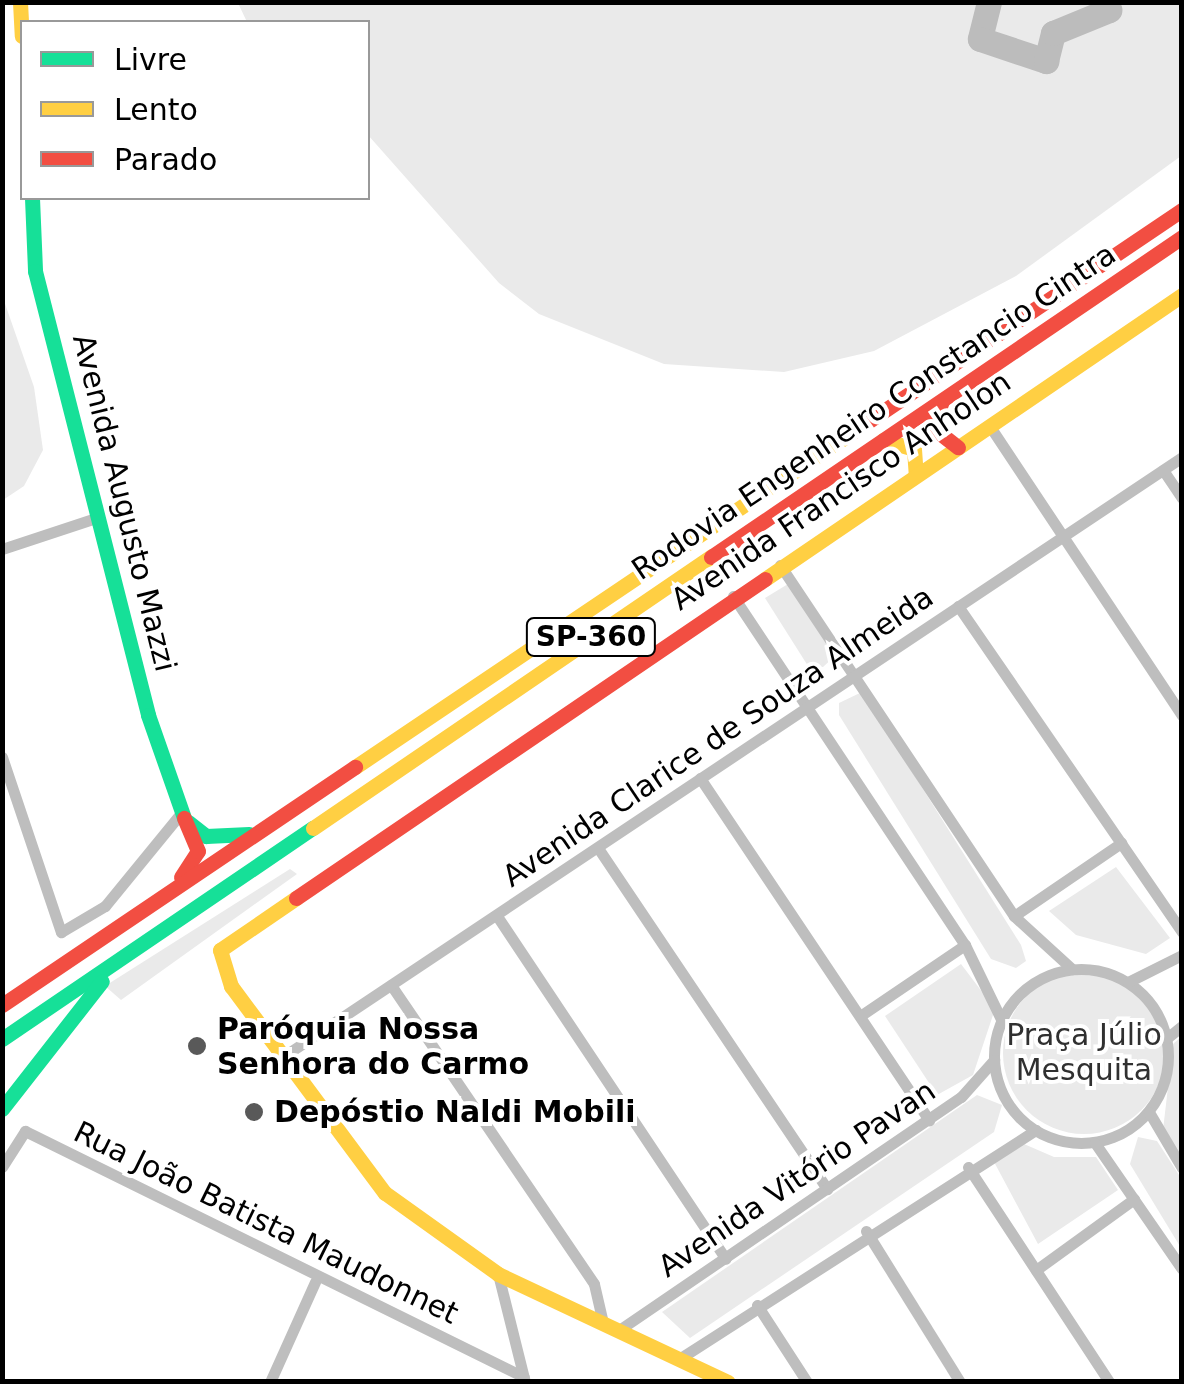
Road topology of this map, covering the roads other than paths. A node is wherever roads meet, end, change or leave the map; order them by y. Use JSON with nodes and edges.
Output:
{"nodes":[{"id":1,"x":32,"y":200,"type":"edge"},
{"id":2,"x":1182,"y":210,"type":"edge"},
{"id":3,"x":1182,"y":237,"type":"edge"},
{"id":4,"x":1182,"y":295,"type":"edge"},
{"id":5,"x":944,"y":398,"type":"junction"},
{"id":6,"x":989,"y":426,"type":"junction"},
{"id":7,"x":882,"y":440,"type":"junction"},
{"id":8,"x":958,"y":447,"type":"junction"},
{"id":9,"x":1182,"y":457,"type":"edge"},
{"id":10,"x":1163,"y":470,"type":"junction"},
{"id":11,"x":916,"y":475,"type":"junction"},
{"id":12,"x":1182,"y":498,"type":"edge"},
{"id":13,"x":99,"y":517,"type":"junction"},
{"id":14,"x":1062,"y":537,"type":"junction"},
{"id":15,"x":2,"y":550,"type":"edge"},
{"id":16,"x":780,"y":565,"type":"junction"},
{"id":17,"x":733,"y":596,"type":"junction"},
{"id":18,"x":958,"y":606,"type":"junction"},
{"id":19,"x":853,"y":674,"type":"junction"},
{"id":20,"x":806,"y":706,"type":"junction"},
{"id":21,"x":1182,"y":716,"type":"edge"},
{"id":22,"x":2,"y":757,"type":"edge"},
{"id":23,"x":700,"y":778,"type":"junction"},
{"id":24,"x":183,"y":815,"type":"junction"},
{"id":25,"x":265,"y":829,"type":"junction"},
{"id":26,"x":1120,"y":843,"type":"junction"},
{"id":27,"x":598,"y":848,"type":"junction"},
{"id":28,"x":142,"y":909,"type":"junction"},
{"id":29,"x":497,"y":916,"type":"junction"},
{"id":30,"x":1014,"y":916,"type":"junction"},
{"id":31,"x":1182,"y":932,"type":"edge"},
{"id":32,"x":966,"y":945,"type":"junction"},
{"id":33,"x":1182,"y":955,"type":"edge"},
{"id":34,"x":124,"y":956,"type":"junction"},
{"id":35,"x":1072,"y":969,"type":"junction"},
{"id":36,"x":1128,"y":982,"type":"junction"},
{"id":37,"x":391,"y":985,"type":"junction"},
{"id":38,"x":2,"y":1005,"type":"edge"},
{"id":39,"x":860,"y":1016,"type":"junction"},
{"id":40,"x":1002,"y":1019,"type":"junction"},
{"id":41,"x":1182,"y":1026,"type":"edge"},
{"id":42,"x":1168,"y":1038,"type":"junction"},
{"id":43,"x":2,"y":1039,"type":"edge"},
{"id":44,"x":282,"y":1058,"type":"junction"},
{"id":45,"x":994,"y":1060,"type":"junction"},
{"id":46,"x":2,"y":1109,"type":"edge"},
{"id":47,"x":1150,"y":1112,"type":"junction"},
{"id":48,"x":929,"y":1120,"type":"junction"},
{"id":49,"x":1036,"y":1130,"type":"junction"},
{"id":50,"x":1094,"y":1142,"type":"junction"},
{"id":51,"x":2,"y":1167,"type":"edge"},
{"id":52,"x":968,"y":1167,"type":"junction"},
{"id":53,"x":1182,"y":1168,"type":"edge"},
{"id":54,"x":827,"y":1189,"type":"junction"},
{"id":55,"x":1134,"y":1199,"type":"junction"},
{"id":56,"x":866,"y":1232,"type":"junction"},
{"id":57,"x":726,"y":1258,"type":"junction"},
{"id":58,"x":1182,"y":1268,"type":"edge"},
{"id":59,"x":1036,"y":1270,"type":"junction"},
{"id":60,"x":498,"y":1274,"type":"junction"},
{"id":61,"x":315,"y":1282,"type":"junction"},
{"id":62,"x":756,"y":1305,"type":"junction"},
{"id":63,"x":602,"y":1323,"type":"junction"},
{"id":64,"x":619,"y":1330,"type":"junction"},
{"id":65,"x":679,"y":1358,"type":"junction"},
{"id":66,"x":524,"y":1379,"type":"edge"},
{"id":67,"x":270,"y":1382,"type":"edge"},
{"id":68,"x":728,"y":1382,"type":"edge"},
{"id":69,"x":807,"y":1382,"type":"edge"},
{"id":70,"x":960,"y":1382,"type":"edge"},
{"id":71,"x":1110,"y":1382,"type":"edge"}],
"edges":[{"from":1,"to":13,"type":"main road","name":"Avenida Augusto Mazzi"},
{"from":2,"to":25,"type":"main road","name":"Rodovia Engenheiro Constancio Cintra","number":"SP-360"},
{"from":3,"to":5,"type":"main road","name":"Rodovia Engenheiro Constancio Cintra","number":"SP-360"},
{"from":4,"to":6,"type":"main road","name":"Avenida Francisco Anholon"},
{"from":5,"to":7,"type":"main road","name":"Rodovia Engenheiro Constancio Cintra","number":"SP-360"},
{"from":5,"to":8,"type":"main road"},
{"from":6,"to":8,"type":"main road","name":"Avenida Francisco Anholon"},
{"from":6,"to":14,"type":"street"},
{"from":7,"to":11,"type":"main road"},
{"from":7,"to":34,"type":"main road","name":"Rodovia Engenheiro Constancio Cintra","number":"SP-360"},
{"from":8,"to":11,"type":"main road","name":"Avenida Francisco Anholon"},
{"from":9,"to":10,"type":"street","name":"Avenida Clarice de Souza Almeida"},
{"from":10,"to":12,"type":"street"},
{"from":10,"to":14,"type":"street","name":"Avenida Clarice de Souza Almeida"},
{"from":11,"to":16,"type":"main road","name":"Avenida Francisco Anholon"},
{"from":13,"to":15,"type":"street"},
{"from":13,"to":24,"type":"main road","name":"Avenida Augusto Mazzi"},
{"from":14,"to":18,"type":"street","name":"Avenida Clarice de Souza Almeida"},
{"from":14,"to":21,"type":"street"},
{"from":16,"to":17,"type":"main road","name":"Avenida Francisco Anholon"},
{"from":16,"to":19,"type":"street"},
{"from":17,"to":20,"type":"street"},
{"from":17,"to":44,"type":"main road","name":"Avenida Francisco Anholon"},
{"from":18,"to":19,"type":"street","name":"Avenida Clarice de Souza Almeida"},
{"from":18,"to":26,"type":"street"},
{"from":19,"to":20,"type":"street","name":"Avenida Clarice de Souza Almeida"},
{"from":19,"to":30,"type":"street"},
{"from":20,"to":23,"type":"street","name":"Avenida Clarice de Souza Almeida"},
{"from":20,"to":32,"type":"street"},
{"from":22,"to":24,"type":"street"},
{"from":23,"to":27,"type":"street","name":"Avenida Clarice de Souza Almeida"},
{"from":23,"to":39,"type":"street"},
{"from":24,"to":25,"type":"main road"},
{"from":24,"to":28,"type":"main road","name":"Avenida Augusto Mazzi"},
{"from":25,"to":28,"type":"main road","name":"Rodovia Engenheiro Constancio Cintra","number":"SP-360"},
{"from":26,"to":30,"type":"street"},
{"from":26,"to":31,"type":"street"},
{"from":27,"to":29,"type":"street","name":"Avenida Clarice de Souza Almeida"},
{"from":27,"to":54,"type":"street"},
{"from":28,"to":38,"type":"main road","name":"Rodovia Engenheiro Constancio Cintra","number":"SP-360"},
{"from":29,"to":37,"type":"street","name":"Avenida Clarice de Souza Almeida"},
{"from":29,"to":57,"type":"street"},
{"from":30,"to":35,"type":"street"},
{"from":32,"to":39,"type":"street"},
{"from":32,"to":40,"type":"street"},
{"from":33,"to":36,"type":"street"},
{"from":34,"to":43,"type":"main road","name":"Rodovia Engenheiro Constancio Cintra","number":"SP-360"},
{"from":34,"to":46,"type":"main road"},
{"from":35,"to":36,"type":"street"},
{"from":35,"to":40,"type":"street"},
{"from":36,"to":42,"type":"street"},
{"from":37,"to":44,"type":"street","name":"Avenida Clarice de Souza Almeida"},
{"from":37,"to":63,"type":"street"},
{"from":39,"to":48,"type":"street"},
{"from":40,"to":45,"type":"street"},
{"from":41,"to":42,"type":"street"},
{"from":42,"to":47,"type":"street"},
{"from":44,"to":60,"type":"main road"},
{"from":45,"to":48,"type":"street","name":"Avenida Vitório Pavan"},
{"from":45,"to":49,"type":"street"},
{"from":47,"to":50,"type":"street"},
{"from":47,"to":53,"type":"street"},
{"from":48,"to":54,"type":"street","name":"Avenida Vitório Pavan"},
{"from":49,"to":50,"type":"street"},
{"from":49,"to":52,"type":"street"},
{"from":50,"to":55,"type":"street"},
{"from":51,"to":61,"type":"street","name":"Rua João Batista Maudonnet"},
{"from":52,"to":56,"type":"street"},
{"from":52,"to":59,"type":"street"},
{"from":54,"to":57,"type":"street","name":"Avenida Vitório Pavan"},
{"from":55,"to":58,"type":"street"},
{"from":55,"to":59,"type":"street"},
{"from":56,"to":62,"type":"street"},
{"from":56,"to":70,"type":"street"},
{"from":57,"to":64,"type":"street","name":"Avenida Vitório Pavan"},
{"from":59,"to":71,"type":"street"},
{"from":60,"to":63,"type":"main road"},
{"from":60,"to":66,"type":"street"},
{"from":61,"to":66,"type":"street","name":"Rua João Batista Maudonnet"},
{"from":61,"to":67,"type":"street"},
{"from":62,"to":65,"type":"street"},
{"from":62,"to":69,"type":"street"},
{"from":63,"to":64,"type":"main road"},
{"from":64,"to":65,"type":"main road"},
{"from":65,"to":68,"type":"main road"}]}
